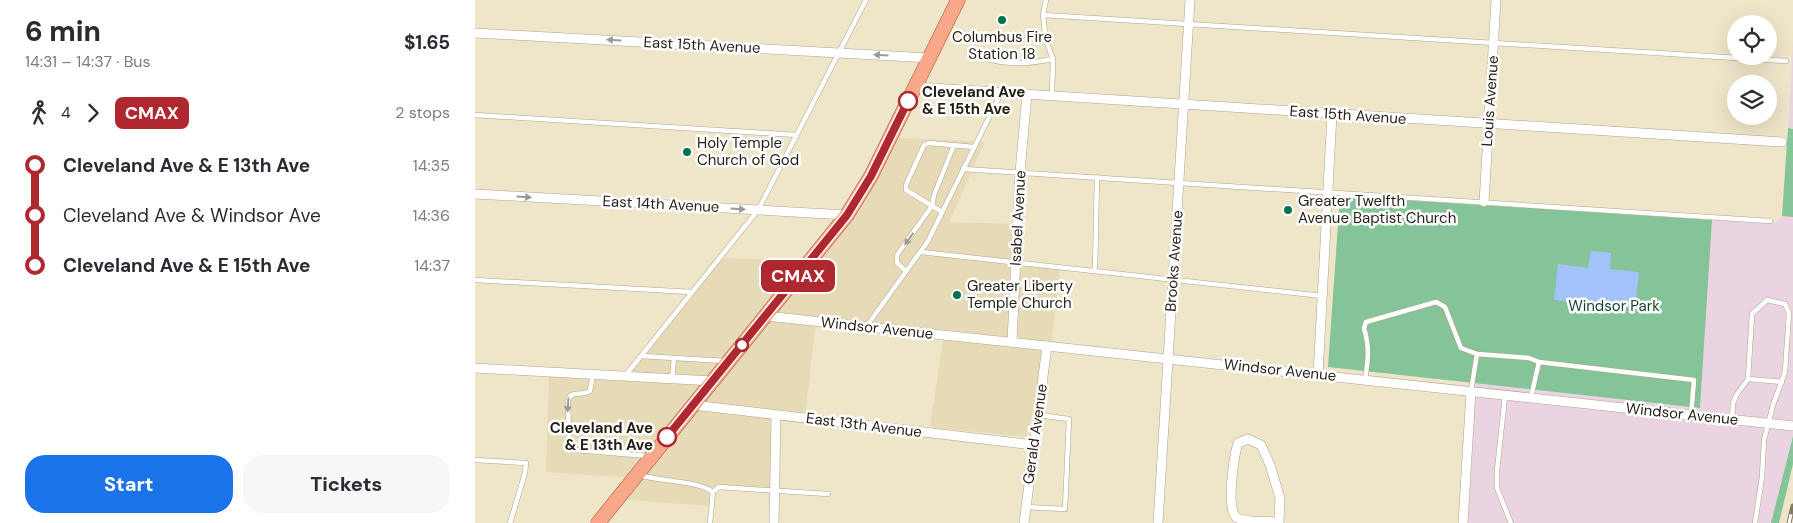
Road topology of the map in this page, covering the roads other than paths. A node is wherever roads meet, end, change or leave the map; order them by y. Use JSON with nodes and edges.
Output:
{"nodes":[{"id":1,"x":866,"y":0,"type":"edge"},
{"id":2,"x":958,"y":0,"type":"edge"},
{"id":3,"x":1046,"y":0,"type":"edge"},
{"id":4,"x":1190,"y":0,"type":"edge"},
{"id":5,"x":1496,"y":0,"type":"edge"},
{"id":6,"x":1043,"y":15,"type":"junction"},
{"id":7,"x":1189,"y":24,"type":"junction"},
{"id":8,"x":475,"y":33,"type":"edge"},
{"id":9,"x":1494,"y":43,"type":"junction"},
{"id":10,"x":840,"y":52,"type":"junction"},
{"id":11,"x":969,"y":54,"type":"dead end"},
{"id":12,"x":930,"y":58,"type":"junction"},
{"id":13,"x":1053,"y":59,"type":"junction"},
{"id":14,"x":1786,"y":61,"type":"dead end"},
{"id":15,"x":915,"y":87,"type":"junction"},
{"id":16,"x":1002,"y":93,"type":"junction"},
{"id":17,"x":1027,"y":94,"type":"junction"},
{"id":18,"x":1052,"y":96,"type":"junction"},
{"id":19,"x":1184,"y":104,"type":"junction"},
{"id":20,"x":1333,"y":114,"type":"junction"},
{"id":21,"x":475,"y":115,"type":"edge"},
{"id":22,"x":1489,"y":123,"type":"junction"},
{"id":23,"x":797,"y":135,"type":"junction"},
{"id":24,"x":1782,"y":142,"type":"dead end"},
{"id":25,"x":954,"y":145,"type":"junction"},
{"id":26,"x":974,"y":147,"type":"junction"},
{"id":27,"x":963,"y":168,"type":"junction"},
{"id":28,"x":1020,"y":172,"type":"junction"},
{"id":29,"x":1097,"y":177,"type":"junction"},
{"id":30,"x":1179,"y":182,"type":"junction"},
{"id":31,"x":1328,"y":192,"type":"junction"},
{"id":32,"x":475,"y":194,"type":"edge"},
{"id":33,"x":1484,"y":202,"type":"junction"},
{"id":34,"x":932,"y":206,"type":"junction"},
{"id":35,"x":759,"y":210,"type":"junction"},
{"id":36,"x":942,"y":212,"type":"junction"},
{"id":37,"x":847,"y":215,"type":"junction"},
{"id":38,"x":1770,"y":221,"type":"dead end"},
{"id":39,"x":921,"y":252,"type":"junction"},
{"id":40,"x":1016,"y":262,"type":"junction"},
{"id":41,"x":1095,"y":270,"type":"junction"},
{"id":42,"x":906,"y":271,"type":"junction"},
{"id":43,"x":1173,"y":279,"type":"junction"},
{"id":44,"x":475,"y":280,"type":"edge"},
{"id":45,"x":692,"y":292,"type":"junction"},
{"id":46,"x":1323,"y":296,"type":"junction"},
{"id":47,"x":766,"y":316,"type":"junction"},
{"id":48,"x":865,"y":327,"type":"junction"},
{"id":49,"x":1012,"y":342,"type":"junction"},
{"id":50,"x":1047,"y":346,"type":"junction"},
{"id":51,"x":1477,"y":354,"type":"junction"},
{"id":52,"x":641,"y":356,"type":"junction"},
{"id":53,"x":674,"y":358,"type":"junction"},
{"id":54,"x":1168,"y":358,"type":"junction"},
{"id":55,"x":729,"y":361,"type":"junction"},
{"id":56,"x":1539,"y":362,"type":"junction"},
{"id":57,"x":475,"y":368,"type":"edge"},
{"id":58,"x":593,"y":374,"type":"junction"},
{"id":59,"x":1318,"y":375,"type":"junction"},
{"id":60,"x":624,"y":376,"type":"junction"},
{"id":61,"x":672,"y":379,"type":"junction"},
{"id":62,"x":1748,"y":379,"type":"junction"},
{"id":63,"x":1365,"y":380,"type":"junction"},
{"id":64,"x":713,"y":381,"type":"junction"},
{"id":65,"x":1781,"y":382,"type":"junction"},
{"id":66,"x":1471,"y":391,"type":"junction"},
{"id":67,"x":1506,"y":394,"type":"junction"},
{"id":68,"x":1531,"y":398,"type":"junction"},
{"id":69,"x":693,"y":405,"type":"junction"},
{"id":70,"x":776,"y":414,"type":"junction"},
{"id":71,"x":1038,"y":415,"type":"junction"},
{"id":72,"x":1691,"y":415,"type":"junction"},
{"id":73,"x":1732,"y":420,"type":"junction"},
{"id":74,"x":1769,"y":424,"type":"junction"},
{"id":75,"x":1793,"y":426,"type":"edge"},
{"id":76,"x":1034,"y":445,"type":"junction"},
{"id":77,"x":651,"y":456,"type":"junction"},
{"id":78,"x":475,"y":460,"type":"edge"},
{"id":79,"x":637,"y":474,"type":"junction"},
{"id":80,"x":775,"y":491,"type":"junction"},
{"id":81,"x":713,"y":492,"type":"junction"},
{"id":82,"x":829,"y":494,"type":"dead end"},
{"id":83,"x":1025,"y":507,"type":"junction"},
{"id":84,"x":1279,"y":522,"type":"edge"},
{"id":85,"x":510,"y":523,"type":"edge"},
{"id":86,"x":598,"y":523,"type":"edge"},
{"id":87,"x":709,"y":523,"type":"edge"},
{"id":88,"x":774,"y":523,"type":"edge"},
{"id":89,"x":1024,"y":523,"type":"edge"},
{"id":90,"x":1158,"y":523,"type":"edge"},
{"id":91,"x":1463,"y":523,"type":"edge"},
{"id":92,"x":1511,"y":523,"type":"edge"},
{"id":93,"x":1755,"y":523,"type":"edge"}],
"edges":[{"from":1,"to":10,"type":"lane"},
{"from":2,"to":12,"type":"main road"},
{"from":3,"to":6,"type":"lane"},
{"from":4,"to":7,"type":"street","name":"Brooks Avenue"},
{"from":5,"to":9,"type":"street","name":"Louis Avenue"},
{"from":6,"to":7,"type":"lane"},
{"from":6,"to":13,"type":"lane"},
{"from":7,"to":9,"type":"lane"},
{"from":7,"to":19,"type":"street","name":"Brooks Avenue"},
{"from":10,"to":8,"type":"street","name":"East 15th Avenue","one_way":true},
{"from":9,"to":14,"type":"lane"},
{"from":9,"to":22,"type":"street","name":"Louis Avenue"},
{"from":12,"to":10,"type":"street","name":"East 15th Avenue","one_way":true},
{"from":10,"to":23,"type":"lane"},
{"from":11,"to":13,"type":"lane"},
{"from":12,"to":15,"type":"main road"},
{"from":13,"to":18,"type":"lane"},
{"from":15,"to":16,"type":"street","name":"East 15th Avenue"},
{"from":15,"to":37,"type":"main road"},
{"from":16,"to":17,"type":"street","name":"East 15th Avenue"},
{"from":16,"to":26,"type":"lane"},
{"from":17,"to":18,"type":"street","name":"East 15th Avenue"},
{"from":17,"to":28,"type":"street","name":"Isabel Avenue"},
{"from":18,"to":19,"type":"street","name":"East 15th Avenue"},
{"from":19,"to":20,"type":"street","name":"East 15th Avenue"},
{"from":19,"to":30,"type":"street","name":"Brooks Avenue"},
{"from":20,"to":22,"type":"street","name":"East 15th Avenue"},
{"from":20,"to":31,"type":"street"},
{"from":21,"to":23,"type":"lane"},
{"from":22,"to":24,"type":"street","name":"East 15th Avenue"},
{"from":22,"to":33,"type":"street","name":"Louis Avenue"},
{"from":23,"to":35,"type":"lane"},
{"from":25,"to":26,"type":"lane"},
{"from":25,"to":34,"type":"lane"},
{"from":25,"to":34,"type":"lane"},
{"from":26,"to":27,"type":"lane"},
{"from":27,"to":28,"type":"lane"},
{"from":27,"to":36,"type":"lane"},
{"from":28,"to":29,"type":"lane"},
{"from":28,"to":40,"type":"street","name":"Isabel Avenue"},
{"from":29,"to":30,"type":"lane"},
{"from":29,"to":41,"type":"lane"},
{"from":30,"to":31,"type":"lane"},
{"from":30,"to":43,"type":"street","name":"Brooks Avenue"},
{"from":31,"to":33,"type":"lane"},
{"from":31,"to":46,"type":"street"},
{"from":32,"to":35,"type":"street","name":"East 14th Avenue","one_way":true},
{"from":33,"to":38,"type":"lane"},
{"from":34,"to":36,"type":"lane"},
{"from":34,"to":42,"type":"lane","one_way":true},
{"from":35,"to":37,"type":"street","name":"East 14th Avenue"},
{"from":35,"to":45,"type":"lane"},
{"from":36,"to":39,"type":"lane"},
{"from":37,"to":47,"type":"main road"},
{"from":39,"to":40,"type":"lane"},
{"from":39,"to":42,"type":"lane"},
{"from":40,"to":41,"type":"lane"},
{"from":40,"to":49,"type":"street","name":"Isabel Avenue"},
{"from":41,"to":43,"type":"lane"},
{"from":42,"to":48,"type":"lane"},
{"from":43,"to":46,"type":"lane"},
{"from":43,"to":54,"type":"street","name":"Brooks Avenue"},
{"from":44,"to":45,"type":"lane"},
{"from":45,"to":52,"type":"lane"},
{"from":46,"to":59,"type":"street"},
{"from":47,"to":48,"type":"street","name":"Windsor Avenue"},
{"from":47,"to":55,"type":"main road"},
{"from":48,"to":49,"type":"street","name":"Windsor Avenue"},
{"from":49,"to":50,"type":"street","name":"Windsor Avenue"},
{"from":50,"to":54,"type":"street","name":"Windsor Avenue"},
{"from":50,"to":71,"type":"street","name":"Gerald Avenue"},
{"from":51,"to":56,"type":"lane"},
{"from":51,"to":63,"type":"lane"},
{"from":51,"to":66,"type":"lane"},
{"from":52,"to":53,"type":"lane"},
{"from":52,"to":60,"type":"lane"},
{"from":53,"to":55,"type":"lane"},
{"from":53,"to":61,"type":"lane"},
{"from":54,"to":59,"type":"street","name":"Windsor Avenue"},
{"from":54,"to":90,"type":"street","name":"Brooks Avenue"},
{"from":55,"to":64,"type":"main road"},
{"from":56,"to":68,"type":"lane"},
{"from":56,"to":72,"type":"lane"},
{"from":57,"to":58,"type":"street"},
{"from":58,"to":60,"type":"street"},
{"from":58,"to":77,"type":"lane","one_way":true},
{"from":59,"to":63,"type":"street","name":"Windsor Avenue"},
{"from":60,"to":61,"type":"street"},
{"from":61,"to":64,"type":"street"},
{"from":62,"to":65,"type":"lane"},
{"from":62,"to":65,"type":"lane"},
{"from":62,"to":73,"type":"lane"},
{"from":63,"to":66,"type":"street","name":"Windsor Avenue"},
{"from":64,"to":69,"type":"main road"},
{"from":65,"to":74,"type":"lane"},
{"from":66,"to":67,"type":"street","name":"Windsor Avenue"},
{"from":66,"to":91,"type":"street"},
{"from":67,"to":68,"type":"street","name":"Windsor Avenue"},
{"from":67,"to":92,"type":"lane"},
{"from":68,"to":72,"type":"street","name":"Windsor Avenue"},
{"from":69,"to":70,"type":"street","name":"East 13th Avenue"},
{"from":69,"to":77,"type":"main road"},
{"from":70,"to":76,"type":"street","name":"East 13th Avenue"},
{"from":70,"to":80,"type":"street"},
{"from":71,"to":76,"type":"street","name":"Gerald Avenue"},
{"from":71,"to":83,"type":"lane"},
{"from":72,"to":73,"type":"street","name":"Windsor Avenue"},
{"from":73,"to":74,"type":"street","name":"Windsor Avenue"},
{"from":74,"to":75,"type":"street","name":"Windsor Avenue"},
{"from":74,"to":93,"type":"lane"},
{"from":76,"to":83,"type":"street","name":"Gerald Avenue"},
{"from":77,"to":79,"type":"main road"},
{"from":78,"to":85,"type":"lane"},
{"from":79,"to":81,"type":"lane"},
{"from":79,"to":86,"type":"main road"},
{"from":80,"to":81,"type":"lane"},
{"from":80,"to":82,"type":"lane"},
{"from":80,"to":88,"type":"street"},
{"from":81,"to":87,"type":"lane"},
{"from":83,"to":89,"type":"street","name":"Gerald Avenue"},
{"from":84,"to":84,"type":"street"}]}
